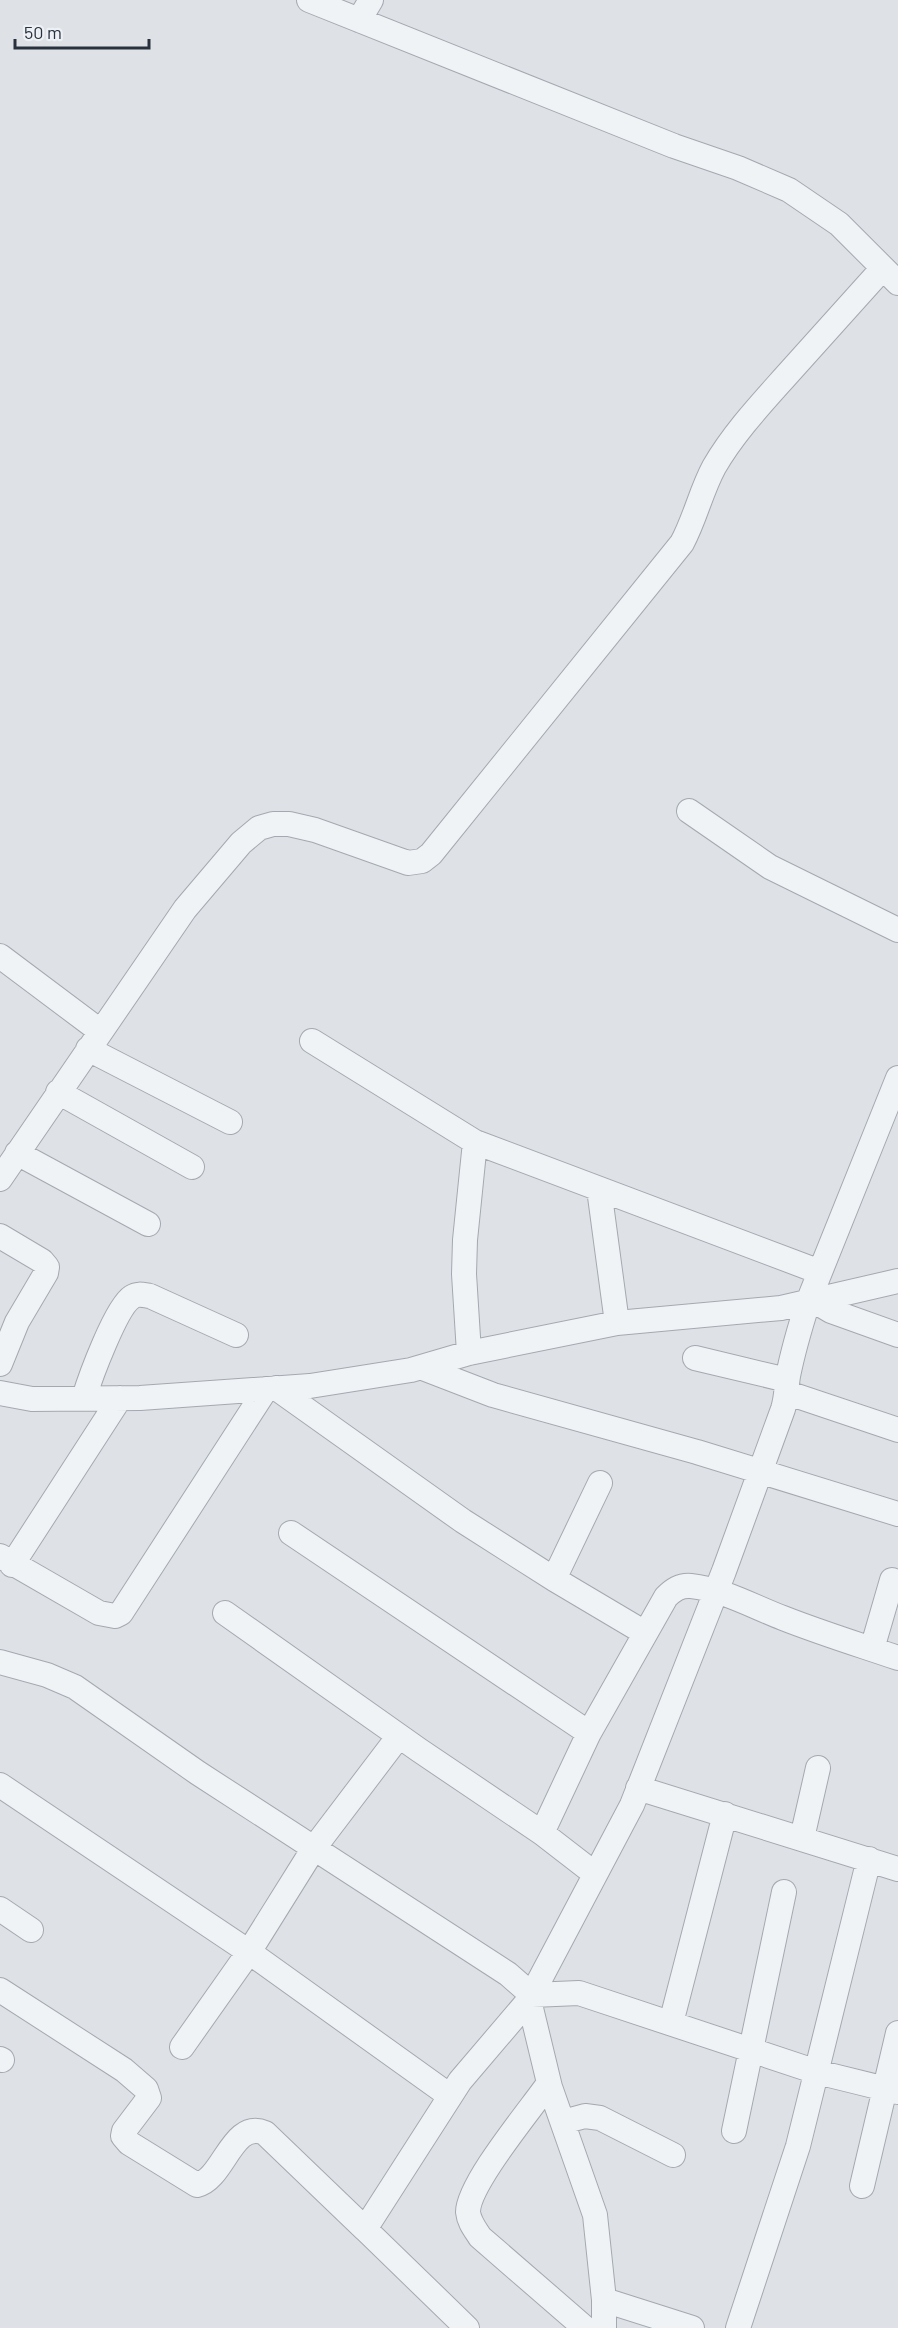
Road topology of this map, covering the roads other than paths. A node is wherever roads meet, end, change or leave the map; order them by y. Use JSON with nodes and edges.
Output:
{"nodes":[{"id":1,"x":309,"y":0,"type":"edge"},
{"id":2,"x":365,"y":10,"type":"edge"},
{"id":3,"x":891,"y":275,"type":"edge"},
{"id":4,"x":689,"y":811,"type":"dead end"},
{"id":5,"x":898,"y":930,"type":"edge"},
{"id":6,"x":2,"y":962,"type":"edge"},
{"id":7,"x":94,"y":1040,"type":"junction"},
{"id":8,"x":312,"y":1041,"type":"dead end"},
{"id":9,"x":898,"y":1078,"type":"edge"},
{"id":10,"x":58,"y":1092,"type":"junction"},
{"id":11,"x":230,"y":1122,"type":"dead end"},
{"id":12,"x":475,"y":1142,"type":"junction"},
{"id":13,"x":17,"y":1154,"type":"junction"},
{"id":14,"x":192,"y":1167,"type":"dead end"},
{"id":15,"x":0,"y":1179,"type":"edge"},
{"id":16,"x":599,"y":1189,"type":"junction"},
{"id":17,"x":148,"y":1224,"type":"dead end"},
{"id":18,"x":0,"y":1236,"type":"edge"},
{"id":19,"x":820,"y":1272,"type":"junction"},
{"id":20,"x":898,"y":1281,"type":"edge"},
{"id":21,"x":811,"y":1302,"type":"junction"},
{"id":22,"x":617,"y":1323,"type":"junction"},
{"id":23,"x":236,"y":1335,"type":"dead end"},
{"id":24,"x":898,"y":1335,"type":"edge"},
{"id":25,"x":469,"y":1353,"type":"junction"},
{"id":26,"x":695,"y":1358,"type":"dead end"},
{"id":27,"x":0,"y":1364,"type":"edge"},
{"id":28,"x":423,"y":1368,"type":"junction"},
{"id":29,"x":788,"y":1387,"type":"junction"},
{"id":30,"x":271,"y":1389,"type":"junction"},
{"id":31,"x":0,"y":1393,"type":"edge"},
{"id":32,"x":84,"y":1398,"type":"junction"},
{"id":33,"x":120,"y":1398,"type":"junction"},
{"id":34,"x":898,"y":1430,"type":"edge"},
{"id":35,"x":759,"y":1473,"type":"junction"},
{"id":36,"x":600,"y":1483,"type":"dead end"},
{"id":37,"x":898,"y":1514,"type":"edge"},
{"id":38,"x":291,"y":1533,"type":"dead end"},
{"id":39,"x":6,"y":1561,"type":"edge"},
{"id":40,"x":554,"y":1579,"type":"junction"},
{"id":41,"x":892,"y":1580,"type":"dead end"},
{"id":42,"x":716,"y":1592,"type":"junction"},
{"id":43,"x":225,"y":1613,"type":"dead end"},
{"id":44,"x":645,"y":1633,"type":"junction"},
{"id":45,"x":872,"y":1649,"type":"junction"},
{"id":46,"x":898,"y":1658,"type":"edge"},
{"id":47,"x":0,"y":1662,"type":"edge"},
{"id":48,"x":590,"y":1733,"type":"junction"},
{"id":49,"x":399,"y":1736,"type":"junction"},
{"id":50,"x":818,"y":1768,"type":"dead end"},
{"id":51,"x":0,"y":1785,"type":"edge"},
{"id":52,"x":638,"y":1788,"type":"junction"},
{"id":53,"x":725,"y":1814,"type":"junction"},
{"id":54,"x":542,"y":1833,"type":"junction"},
{"id":55,"x":802,"y":1838,"type":"junction"},
{"id":56,"x":314,"y":1848,"type":"junction"},
{"id":57,"x":869,"y":1859,"type":"junction"},
{"id":58,"x":898,"y":1869,"type":"edge"},
{"id":59,"x":595,"y":1874,"type":"junction"},
{"id":60,"x":784,"y":1892,"type":"dead end"},
{"id":61,"x":0,"y":1909,"type":"edge"},
{"id":62,"x":31,"y":1930,"type":"dead end"},
{"id":63,"x":249,"y":1952,"type":"junction"},
{"id":64,"x":0,"y":1990,"type":"edge"},
{"id":65,"x":530,"y":1998,"type":"junction"},
{"id":66,"x":671,"y":2023,"type":"junction"},
{"id":67,"x":898,"y":2033,"type":"edge"},
{"id":68,"x":182,"y":2047,"type":"dead end"},
{"id":69,"x":749,"y":2049,"type":"junction"},
{"id":70,"x":816,"y":2072,"type":"junction"},
{"id":71,"x":549,"y":2083,"type":"junction"},
{"id":72,"x":892,"y":2091,"type":"edge"},
{"id":73,"x":450,"y":2096,"type":"junction"},
{"id":74,"x":563,"y":2122,"type":"junction"},
{"id":75,"x":734,"y":2131,"type":"dead end"},
{"id":76,"x":673,"y":2155,"type":"dead end"},
{"id":77,"x":862,"y":2186,"type":"dead end"},
{"id":78,"x":365,"y":2229,"type":"junction"},
{"id":79,"x":604,"y":2300,"type":"junction"},
{"id":80,"x":742,"y":2326,"type":"edge"},
{"id":81,"x":467,"y":2328,"type":"edge"},
{"id":82,"x":585,"y":2328,"type":"edge"},
{"id":83,"x":603,"y":2328,"type":"edge"},
{"id":84,"x":692,"y":2328,"type":"edge"}],
"edges":[{"from":1,"to":2,"type":"street"},
{"from":2,"to":3,"type":"street"},
{"from":3,"to":7,"type":"street"},
{"from":4,"to":5,"type":"street"},
{"from":6,"to":7,"type":"street"},
{"from":7,"to":10,"type":"street"},
{"from":7,"to":11,"type":"street"},
{"from":8,"to":12,"type":"street"},
{"from":9,"to":19,"type":"street"},
{"from":10,"to":13,"type":"street"},
{"from":10,"to":14,"type":"street"},
{"from":12,"to":16,"type":"street"},
{"from":12,"to":25,"type":"street"},
{"from":13,"to":15,"type":"street"},
{"from":13,"to":17,"type":"street"},
{"from":16,"to":19,"type":"street"},
{"from":16,"to":22,"type":"street"},
{"from":18,"to":27,"type":"street"},
{"from":19,"to":21,"type":"street"},
{"from":20,"to":21,"type":"street"},
{"from":21,"to":22,"type":"street"},
{"from":21,"to":24,"type":"street"},
{"from":21,"to":29,"type":"street"},
{"from":22,"to":25,"type":"street"},
{"from":23,"to":32,"type":"street"},
{"from":25,"to":28,"type":"street"},
{"from":26,"to":29,"type":"street"},
{"from":28,"to":30,"type":"street"},
{"from":28,"to":35,"type":"street"},
{"from":29,"to":34,"type":"street"},
{"from":29,"to":35,"type":"street"},
{"from":30,"to":33,"type":"street"},
{"from":30,"to":39,"type":"street"},
{"from":30,"to":40,"type":"street"},
{"from":31,"to":32,"type":"street"},
{"from":32,"to":33,"type":"street"},
{"from":33,"to":39,"type":"street"},
{"from":35,"to":37,"type":"street"},
{"from":35,"to":42,"type":"street"},
{"from":36,"to":40,"type":"street"},
{"from":38,"to":48,"type":"street"},
{"from":40,"to":44,"type":"street"},
{"from":41,"to":45,"type":"street"},
{"from":42,"to":44,"type":"street"},
{"from":42,"to":45,"type":"street"},
{"from":42,"to":52,"type":"street"},
{"from":43,"to":49,"type":"street"},
{"from":44,"to":48,"type":"street"},
{"from":45,"to":46,"type":"street"},
{"from":47,"to":56,"type":"street"},
{"from":48,"to":54,"type":"street"},
{"from":49,"to":54,"type":"street"},
{"from":49,"to":56,"type":"street"},
{"from":50,"to":55,"type":"street"},
{"from":51,"to":63,"type":"street"},
{"from":52,"to":53,"type":"street"},
{"from":52,"to":59,"type":"street"},
{"from":53,"to":55,"type":"street"},
{"from":53,"to":66,"type":"street"},
{"from":54,"to":59,"type":"street"},
{"from":55,"to":57,"type":"street"},
{"from":56,"to":63,"type":"street"},
{"from":56,"to":65,"type":"street"},
{"from":57,"to":58,"type":"street"},
{"from":57,"to":70,"type":"street"},
{"from":59,"to":65,"type":"street"},
{"from":60,"to":69,"type":"street"},
{"from":61,"to":62,"type":"street"},
{"from":63,"to":68,"type":"street"},
{"from":63,"to":73,"type":"street"},
{"from":64,"to":78,"type":"street"},
{"from":65,"to":66,"type":"street"},
{"from":65,"to":71,"type":"street"},
{"from":65,"to":73,"type":"street"},
{"from":66,"to":69,"type":"street"},
{"from":67,"to":72,"type":"street"},
{"from":69,"to":70,"type":"street"},
{"from":69,"to":75,"type":"street"},
{"from":70,"to":72,"type":"street"},
{"from":70,"to":80,"type":"street"},
{"from":71,"to":74,"type":"street"},
{"from":71,"to":82,"type":"street"},
{"from":72,"to":77,"type":"street"},
{"from":73,"to":78,"type":"street"},
{"from":74,"to":76,"type":"street"},
{"from":74,"to":79,"type":"street"},
{"from":78,"to":81,"type":"street"},
{"from":79,"to":83,"type":"street"},
{"from":79,"to":84,"type":"street"}]}
